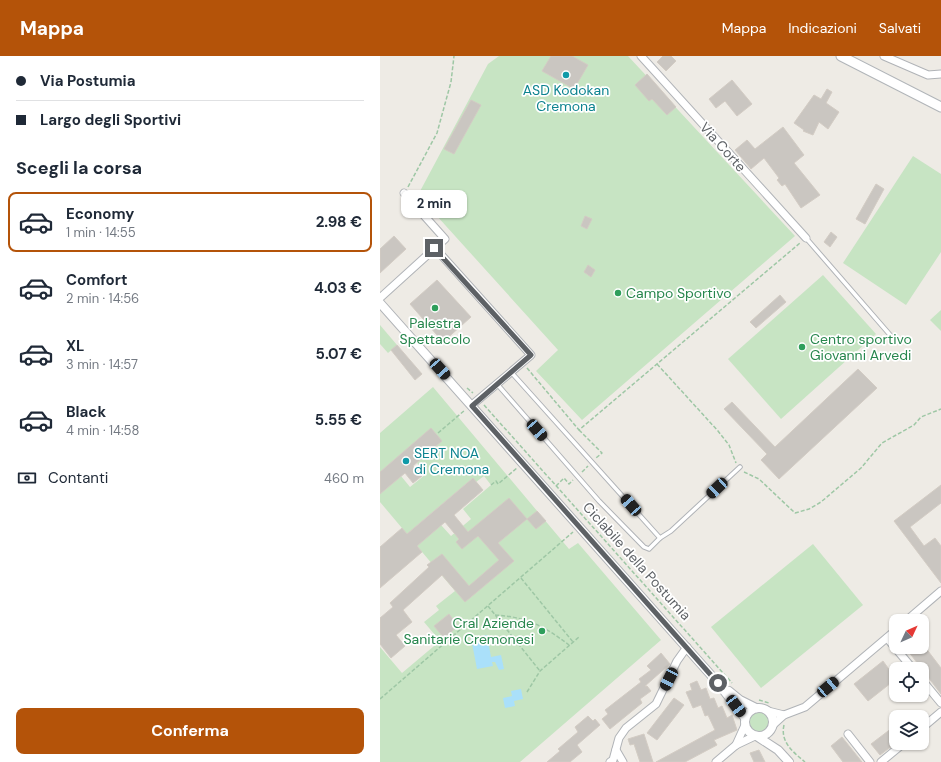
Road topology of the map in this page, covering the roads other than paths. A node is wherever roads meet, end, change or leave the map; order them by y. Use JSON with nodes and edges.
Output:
{"nodes":[{"id":1,"x":640,"y":56,"type":"edge"},
{"id":2,"x":841,"y":56,"type":"edge"},
{"id":3,"x":884,"y":56,"type":"edge"},
{"id":4,"x":941,"y":74,"type":"edge"},
{"id":5,"x":941,"y":107,"type":"edge"},
{"id":6,"x":404,"y":193,"type":"road end"},
{"id":7,"x":806,"y":238,"type":"joint"},
{"id":8,"x":434,"y":248,"type":"junction"},
{"id":9,"x":380,"y":298,"type":"edge"},
{"id":10,"x":380,"y":303,"type":"edge"},
{"id":11,"x":891,"y":336,"type":"dead end"},
{"id":12,"x":511,"y":372,"type":"junction"},
{"id":13,"x":497,"y":384,"type":"junction"},
{"id":14,"x":472,"y":406,"type":"junction"},
{"id":15,"x":740,"y":467,"type":"road end"},
{"id":16,"x":660,"y":538,"type":"junction"},
{"id":17,"x":941,"y":591,"type":"edge"},
{"id":18,"x":914,"y":614,"type":"edge"},
{"id":19,"x":887,"y":638,"type":"joint"},
{"id":20,"x":687,"y":647,"type":"junction"},
{"id":21,"x":907,"y":662,"type":"edge"},
{"id":22,"x":718,"y":683,"type":"junction"},
{"id":23,"x":929,"y":688,"type":"edge"},
{"id":24,"x":941,"y":703,"type":"edge"},
{"id":25,"x":757,"y":704,"type":"junction"},
{"id":26,"x":770,"y":708,"type":"junction"},
{"id":27,"x":941,"y":712,"type":"edge"},
{"id":28,"x":784,"y":715,"type":"junction"},
{"id":29,"x":745,"y":722,"type":"junction"},
{"id":30,"x":929,"y":722,"type":"edge"},
{"id":31,"x":772,"y":728,"type":"junction"},
{"id":32,"x":848,"y":734,"type":"dead end"},
{"id":33,"x":756,"y":736,"type":"junction"},
{"id":34,"x":736,"y":745,"type":"junction"},
{"id":35,"x":616,"y":750,"type":"junction"},
{"id":36,"x":778,"y":750,"type":"junction"},
{"id":37,"x":896,"y":750,"type":"edge"},
{"id":38,"x":610,"y":762,"type":"edge"},
{"id":39,"x":622,"y":762,"type":"edge"},
{"id":40,"x":716,"y":762,"type":"edge"},
{"id":41,"x":789,"y":762,"type":"edge"},
{"id":42,"x":870,"y":762,"type":"edge"},
{"id":43,"x":881,"y":762,"type":"edge"}],
"edges":[{"from":1,"to":7,"type":"street","name":"Via Corte"},
{"from":2,"to":5,"type":"main road"},
{"from":3,"to":4,"type":"street"},
{"from":6,"to":8,"type":"street"},
{"from":7,"to":11,"type":"lane"},
{"from":8,"to":9,"type":"street"},
{"from":8,"to":12,"type":"street"},
{"from":10,"to":14,"type":"street"},
{"from":12,"to":13,"type":"street"},
{"from":12,"to":16,"type":"lane"},
{"from":13,"to":14,"type":"street"},
{"from":13,"to":16,"type":"lane"},
{"from":14,"to":20,"type":"street"},
{"from":15,"to":16,"type":"lane"},
{"from":17,"to":18,"type":"street"},
{"from":19,"to":21,"type":"street"},
{"from":19,"to":28,"type":"street"},
{"from":20,"to":22,"type":"street"},
{"from":20,"to":35,"type":"street"},
{"from":22,"to":25,"type":"street"},
{"from":22,"to":29,"type":"street"},
{"from":23,"to":24,"type":"street"},
{"from":25,"to":26,"type":"street"},
{"from":25,"to":29,"type":"street"},
{"from":26,"to":28,"type":"street"},
{"from":26,"to":31,"type":"street"},
{"from":27,"to":30,"type":"street"},
{"from":28,"to":31,"type":"street"},
{"from":29,"to":33,"type":"street"},
{"from":29,"to":34,"type":"street"},
{"from":31,"to":33,"type":"street"},
{"from":31,"to":36,"type":"street"},
{"from":32,"to":42,"type":"street"},
{"from":33,"to":34,"type":"street"},
{"from":33,"to":36,"type":"street"},
{"from":34,"to":40,"type":"street"},
{"from":35,"to":38,"type":"street"},
{"from":35,"to":39,"type":"street"},
{"from":36,"to":41,"type":"street"},
{"from":37,"to":43,"type":"street"}]}
